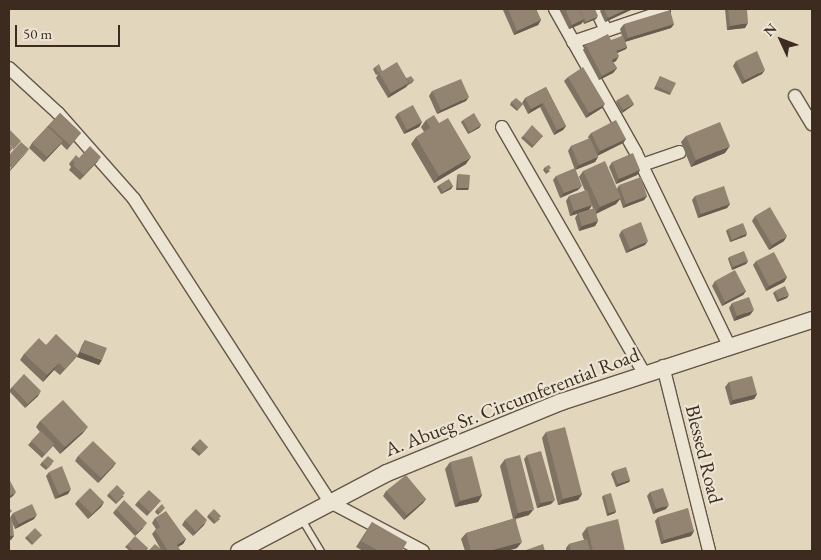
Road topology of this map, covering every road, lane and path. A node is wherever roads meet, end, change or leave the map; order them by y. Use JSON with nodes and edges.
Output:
{"nodes":[{"id":1,"x":555,"y":9,"type":"edge"},
{"id":2,"x":596,"y":9,"type":"edge"},
{"id":3,"x":664,"y":11,"type":"edge"},
{"id":4,"x":637,"y":14,"type":"edge"},
{"id":5,"x":606,"y":30,"type":"junction"},
{"id":6,"x":573,"y":42,"type":"junction"},
{"id":7,"x":9,"y":68,"type":"edge"},
{"id":8,"x":796,"y":96,"type":"dead end"},
{"id":9,"x":812,"y":124,"type":"edge"},
{"id":10,"x":502,"y":127,"type":"dead end"},
{"id":11,"x":680,"y":152,"type":"dead end"},
{"id":12,"x":642,"y":165,"type":"junction"},
{"id":13,"x":812,"y":320,"type":"edge"},
{"id":14,"x":729,"y":345,"type":"junction"},
{"id":15,"x":662,"y":366,"type":"junction"},
{"id":16,"x":644,"y":373,"type":"junction"},
{"id":17,"x":330,"y":502,"type":"junction"},
{"id":18,"x":300,"y":518,"type":"junction"},
{"id":19,"x":239,"y":551,"type":"edge"},
{"id":20,"x":321,"y":551,"type":"edge"},
{"id":21,"x":422,"y":551,"type":"edge"},
{"id":22,"x":709,"y":551,"type":"edge"}],
"edges":[{"from":1,"to":6,"type":"street"},
{"from":2,"to":5,"type":"street"},
{"from":3,"to":4,"type":"street"},
{"from":4,"to":5,"type":"street"},
{"from":5,"to":6,"type":"street"},
{"from":6,"to":12,"type":"street"},
{"from":7,"to":17,"type":"street"},
{"from":8,"to":9,"type":"street"},
{"from":10,"to":16,"type":"street"},
{"from":11,"to":12,"type":"street"},
{"from":12,"to":14,"type":"street"},
{"from":13,"to":14,"type":"street","name":"A. Abueg Sr. Circumferential Road"},
{"from":14,"to":15,"type":"street","name":"A. Abueg Sr. Circumferential Road"},
{"from":15,"to":16,"type":"street","name":"A. Abueg Sr. Circumferential Road"},
{"from":15,"to":22,"type":"street","name":"Blessed Road"},
{"from":16,"to":17,"type":"street","name":"A. Abueg Sr. Circumferential Road"},
{"from":17,"to":18,"type":"street","name":"A. Abueg Sr. Circumferential Road"},
{"from":17,"to":21,"type":"street"},
{"from":18,"to":19,"type":"street","name":"A. Abueg Sr. Circumferential Road"},
{"from":18,"to":20,"type":"lane"}]}
